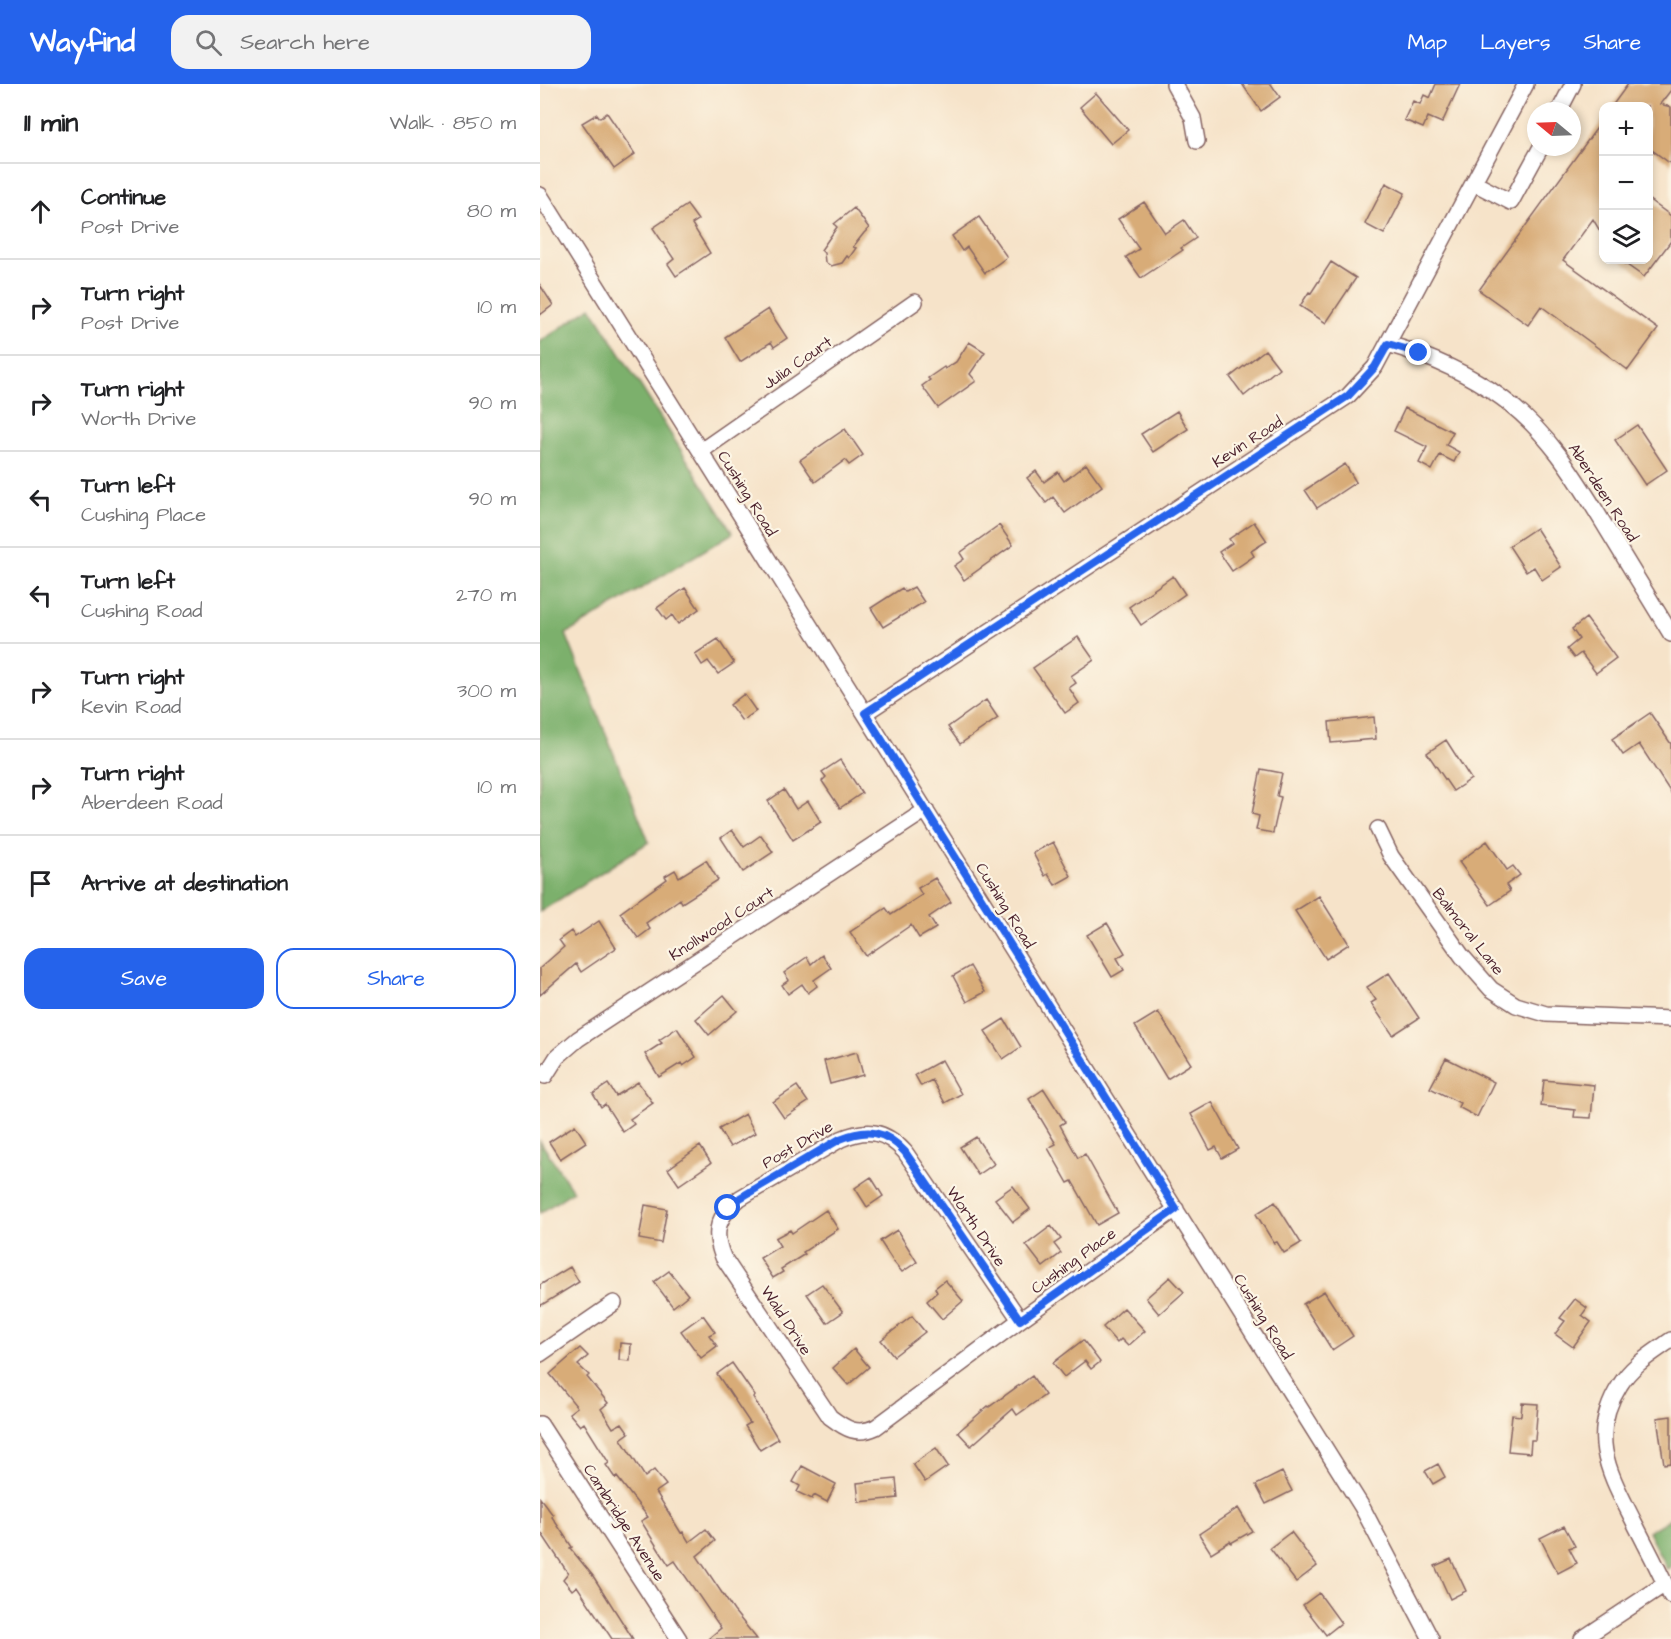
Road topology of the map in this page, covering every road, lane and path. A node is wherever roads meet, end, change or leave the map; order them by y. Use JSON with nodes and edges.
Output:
{"nodes":[{"id":1,"x":1174,"y":84,"type":"edge"},
{"id":2,"x":1526,"y":84,"type":"edge"},
{"id":3,"x":1573,"y":84,"type":"edge"},
{"id":4,"x":1564,"y":102,"type":"edge"},
{"id":5,"x":1197,"y":141,"type":"dead end"},
{"id":6,"x":1536,"y":156,"type":"edge"},
{"id":7,"x":1474,"y":183,"type":"junction"},
{"id":8,"x":540,"y":195,"type":"edge"},
{"id":9,"x":915,"y":302,"type":"dead end"},
{"id":10,"x":1388,"y":344,"type":"junction"},
{"id":11,"x":701,"y":451,"type":"junction"},
{"id":12,"x":1671,"y":634,"type":"edge"},
{"id":13,"x":865,"y":713,"type":"junction"},
{"id":14,"x":926,"y":810,"type":"junction"},
{"id":15,"x":1378,"y":829,"type":"dead end"},
{"id":16,"x":1671,"y":1018,"type":"edge"},
{"id":17,"x":545,"y":1076,"type":"dead end"},
{"id":18,"x":905,"y":1152,"type":"joint"},
{"id":19,"x":740,"y":1198,"type":"joint"},
{"id":20,"x":1176,"y":1209,"type":"junction"},
{"id":21,"x":614,"y":1304,"type":"dead end"},
{"id":22,"x":1020,"y":1320,"type":"junction"},
{"id":23,"x":1671,"y":1340,"type":"edge"},
{"id":24,"x":540,"y":1354,"type":"edge"},
{"id":25,"x":540,"y":1424,"type":"edge"},
{"id":26,"x":876,"y":1427,"type":"joint"},
{"id":27,"x":1668,"y":1590,"type":"edge"},
{"id":28,"x":679,"y":1639,"type":"edge"},
{"id":29,"x":1431,"y":1639,"type":"edge"},
{"id":30,"x":1582,"y":1639,"type":"edge"}],
"edges":[{"from":1,"to":5,"type":"street"},
{"from":2,"to":7,"type":"street","name":"Kevin Road"},
{"from":3,"to":4,"type":"street"},
{"from":6,"to":7,"type":"street"},
{"from":7,"to":10,"type":"street","name":"Kevin Road"},
{"from":8,"to":11,"type":"street","name":"Cushing Road"},
{"from":9,"to":11,"type":"street","name":"Julia Court"},
{"from":10,"to":12,"type":"street","name":"Aberdeen Road"},
{"from":10,"to":13,"type":"street","name":"Kevin Road"},
{"from":11,"to":13,"type":"street","name":"Cushing Road"},
{"from":13,"to":14,"type":"street","name":"Cushing Road"},
{"from":14,"to":17,"type":"street","name":"Knollwood Court"},
{"from":14,"to":20,"type":"street","name":"Cushing Road"},
{"from":15,"to":16,"type":"street","name":"Balmoral Lane"},
{"from":18,"to":19,"type":"street","name":"Post Drive"},
{"from":18,"to":22,"type":"street","name":"Worth Drive"},
{"from":19,"to":26,"type":"street","name":"Wald Drive"},
{"from":20,"to":22,"type":"street","name":"Cushing Place"},
{"from":20,"to":29,"type":"street","name":"Cushing Road"},
{"from":21,"to":24,"type":"street"},
{"from":22,"to":26,"type":"street","name":"Cushing Place"},
{"from":23,"to":27,"type":"street"},
{"from":25,"to":28,"type":"street","name":"Cambridge Avenue"},
{"from":27,"to":30,"type":"street"}]}
